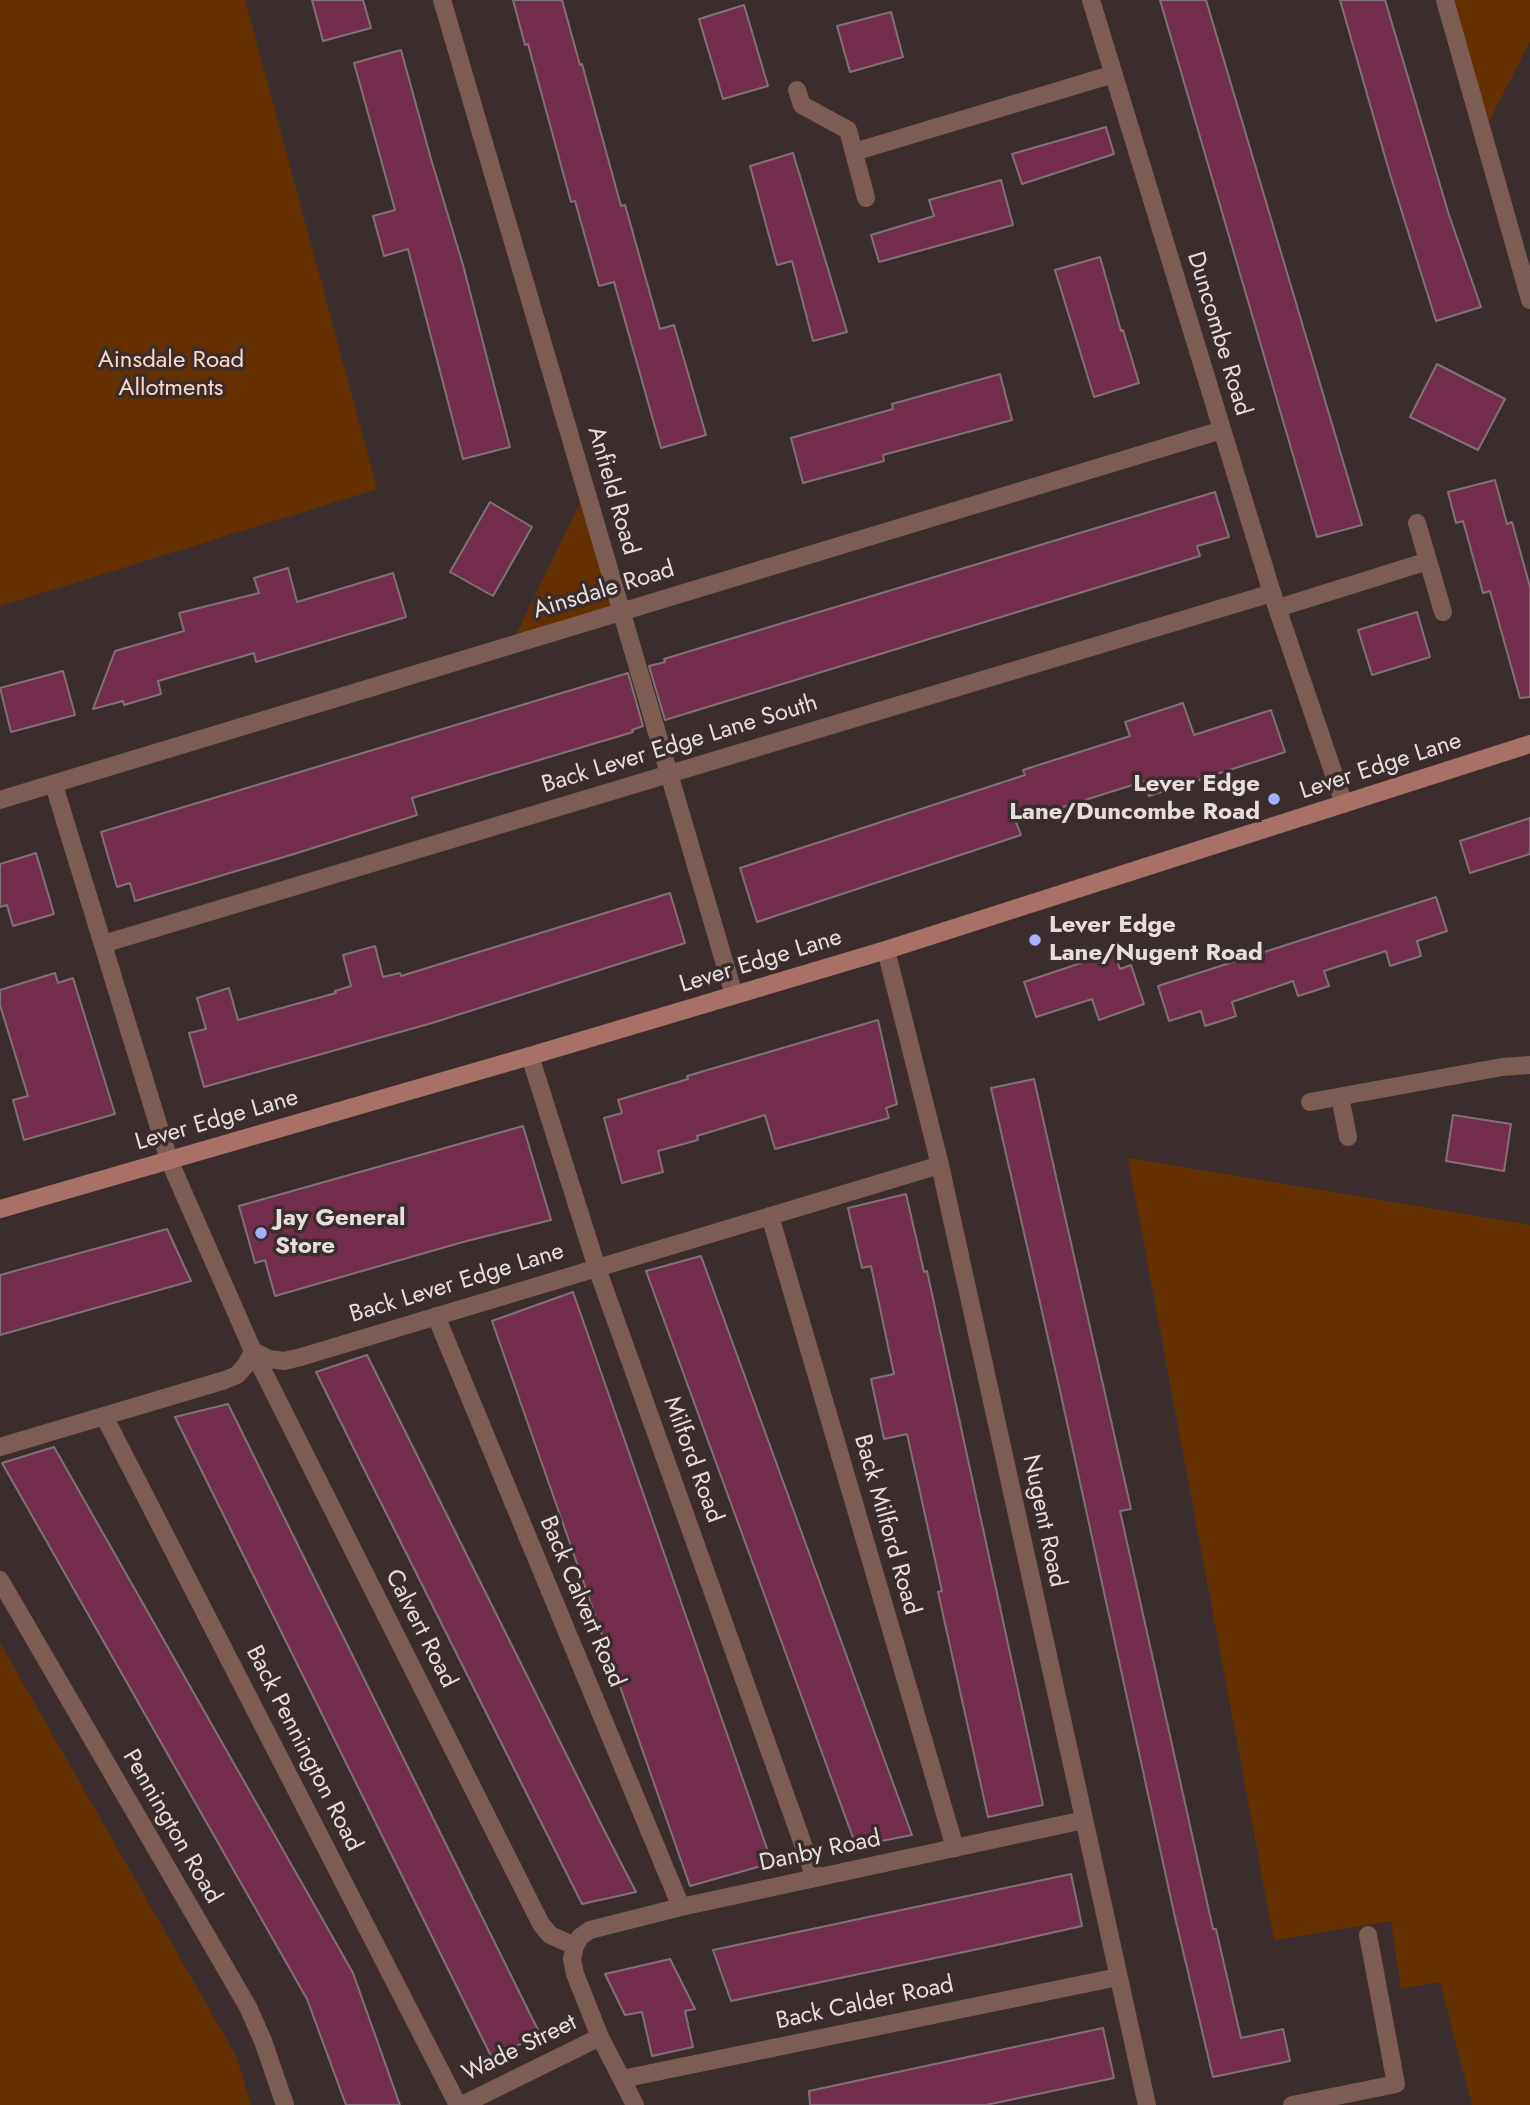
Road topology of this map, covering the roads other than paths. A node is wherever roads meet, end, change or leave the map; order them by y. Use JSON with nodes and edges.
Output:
{"nodes":[{"id":1,"x":442,"y":0,"type":"edge"},
{"id":2,"x":1091,"y":0,"type":"edge"},
{"id":3,"x":1446,"y":0,"type":"edge"},
{"id":4,"x":1114,"y":74,"type":"junction"},
{"id":5,"x":797,"y":90,"type":"dead end"},
{"id":6,"x":854,"y":152,"type":"junction"},
{"id":7,"x":866,"y":198,"type":"dead end"},
{"id":8,"x":1530,"y":300,"type":"edge"},
{"id":9,"x":1222,"y":430,"type":"junction"},
{"id":10,"x":1417,"y":523,"type":"dead end"},
{"id":11,"x":1428,"y":561,"type":"junction"},
{"id":12,"x":1275,"y":600,"type":"junction"},
{"id":13,"x":622,"y":611,"type":"junction"},
{"id":14,"x":1443,"y":612,"type":"dead end"},
{"id":15,"x":1530,"y":744,"type":"edge"},
{"id":16,"x":670,"y":774,"type":"junction"},
{"id":17,"x":54,"y":785,"type":"junction"},
{"id":18,"x":0,"y":800,"type":"edge"},
{"id":19,"x":1344,"y":804,"type":"junction"},
{"id":20,"x":103,"y":944,"type":"junction"},
{"id":21,"x":886,"y":950,"type":"junction"},
{"id":22,"x":734,"y":995,"type":"junction"},
{"id":23,"x":530,"y":1056,"type":"junction"},
{"id":24,"x":1530,"y":1065,"type":"edge"},
{"id":25,"x":1340,"y":1097,"type":"junction"},
{"id":26,"x":1310,"y":1102,"type":"dead end"},
{"id":27,"x":1348,"y":1137,"type":"dead end"},
{"id":28,"x":169,"y":1160,"type":"junction"},
{"id":29,"x":940,"y":1165,"type":"junction"},
{"id":30,"x":0,"y":1209,"type":"edge"},
{"id":31,"x":770,"y":1216,"type":"junction"},
{"id":32,"x":597,"y":1268,"type":"junction"},
{"id":33,"x":436,"y":1316,"type":"junction"},
{"id":34,"x":253,"y":1351,"type":"junction"},
{"id":35,"x":104,"y":1416,"type":"junction"},
{"id":36,"x":0,"y":1447,"type":"edge"},
{"id":37,"x":0,"y":1580,"type":"edge"},
{"id":38,"x":1084,"y":1820,"type":"junction"},
{"id":39,"x":955,"y":1848,"type":"junction"},
{"id":40,"x":815,"y":1878,"type":"junction"},
{"id":41,"x":681,"y":1907,"type":"junction"},
{"id":42,"x":1368,"y":1935,"type":"dead end"},
{"id":43,"x":575,"y":1946,"type":"junction"},
{"id":44,"x":1118,"y":1977,"type":"junction"},
{"id":45,"x":600,"y":2037,"type":"junction"},
{"id":46,"x":622,"y":2079,"type":"junction"},
{"id":47,"x":285,"y":2105,"type":"edge"},
{"id":48,"x":460,"y":2105,"type":"edge"},
{"id":49,"x":635,"y":2105,"type":"edge"},
{"id":50,"x":1146,"y":2105,"type":"edge"},
{"id":51,"x":1292,"y":2105,"type":"edge"}],
"edges":[{"from":1,"to":13,"type":"street","name":"Anfield Road"},
{"from":2,"to":4,"type":"street","name":"Duncombe Road"},
{"from":3,"to":8,"type":"street"},
{"from":4,"to":6,"type":"street"},
{"from":4,"to":9,"type":"street","name":"Duncombe Road"},
{"from":5,"to":6,"type":"street"},
{"from":6,"to":7,"type":"street"},
{"from":9,"to":12,"type":"street","name":"Duncombe Road"},
{"from":9,"to":13,"type":"street","name":"Ainsdale Road"},
{"from":10,"to":11,"type":"street"},
{"from":11,"to":12,"type":"street"},
{"from":11,"to":14,"type":"street"},
{"from":12,"to":16,"type":"street","name":"Back Lever Edge Lane South"},
{"from":12,"to":19,"type":"street","name":"Duncombe Road"},
{"from":13,"to":16,"type":"street","name":"Anfield Road"},
{"from":13,"to":17,"type":"street","name":"Ainsdale Road"},
{"from":15,"to":19,"type":"street","name":"Lever Edge Lane"},
{"from":16,"to":20,"type":"street","name":"Back Lever Edge Lane South"},
{"from":16,"to":22,"type":"street","name":"Anfield Road"},
{"from":17,"to":18,"type":"street","name":"Ainsdale Road"},
{"from":17,"to":20,"type":"street","name":"Calvert Road"},
{"from":19,"to":21,"type":"street","name":"Lever Edge Lane"},
{"from":20,"to":28,"type":"street","name":"Calvert Road"},
{"from":21,"to":22,"type":"street","name":"Lever Edge Lane"},
{"from":21,"to":29,"type":"street","name":"Nugent Road"},
{"from":22,"to":23,"type":"street","name":"Lever Edge Lane"},
{"from":23,"to":28,"type":"street","name":"Lever Edge Lane"},
{"from":23,"to":32,"type":"street","name":"Milford Road"},
{"from":24,"to":25,"type":"street"},
{"from":25,"to":26,"type":"street"},
{"from":25,"to":27,"type":"street"},
{"from":28,"to":30,"type":"street","name":"Lever Edge Lane"},
{"from":28,"to":34,"type":"street","name":"Calvert Road"},
{"from":29,"to":31,"type":"street","name":"Back Lever Edge Lane"},
{"from":29,"to":38,"type":"street","name":"Nugent Road"},
{"from":31,"to":32,"type":"street","name":"Back Lever Edge Lane"},
{"from":31,"to":39,"type":"street","name":"Back Milford Road"},
{"from":32,"to":33,"type":"street","name":"Back Lever Edge Lane"},
{"from":32,"to":40,"type":"street","name":"Milford Road"},
{"from":33,"to":34,"type":"street","name":"Back Lever Edge Lane"},
{"from":33,"to":41,"type":"street","name":"Back Calvert Road"},
{"from":34,"to":35,"type":"street"},
{"from":34,"to":43,"type":"street","name":"Calvert Road"},
{"from":35,"to":36,"type":"street"},
{"from":35,"to":48,"type":"street","name":"Back Pennington Road"},
{"from":37,"to":47,"type":"street","name":"Pennington Road"},
{"from":38,"to":39,"type":"street","name":"Danby Road"},
{"from":38,"to":44,"type":"street","name":"Nugent Road"},
{"from":39,"to":40,"type":"street","name":"Danby Road"},
{"from":40,"to":41,"type":"street","name":"Danby Road"},
{"from":41,"to":43,"type":"street","name":"Danby Road"},
{"from":42,"to":51,"type":"street"},
{"from":43,"to":45,"type":"street"},
{"from":44,"to":46,"type":"street","name":"Back Calder Road"},
{"from":44,"to":50,"type":"street","name":"Nugent Road"},
{"from":45,"to":46,"type":"street"},
{"from":45,"to":48,"type":"street","name":"Wade Street"},
{"from":46,"to":49,"type":"street"}]}
